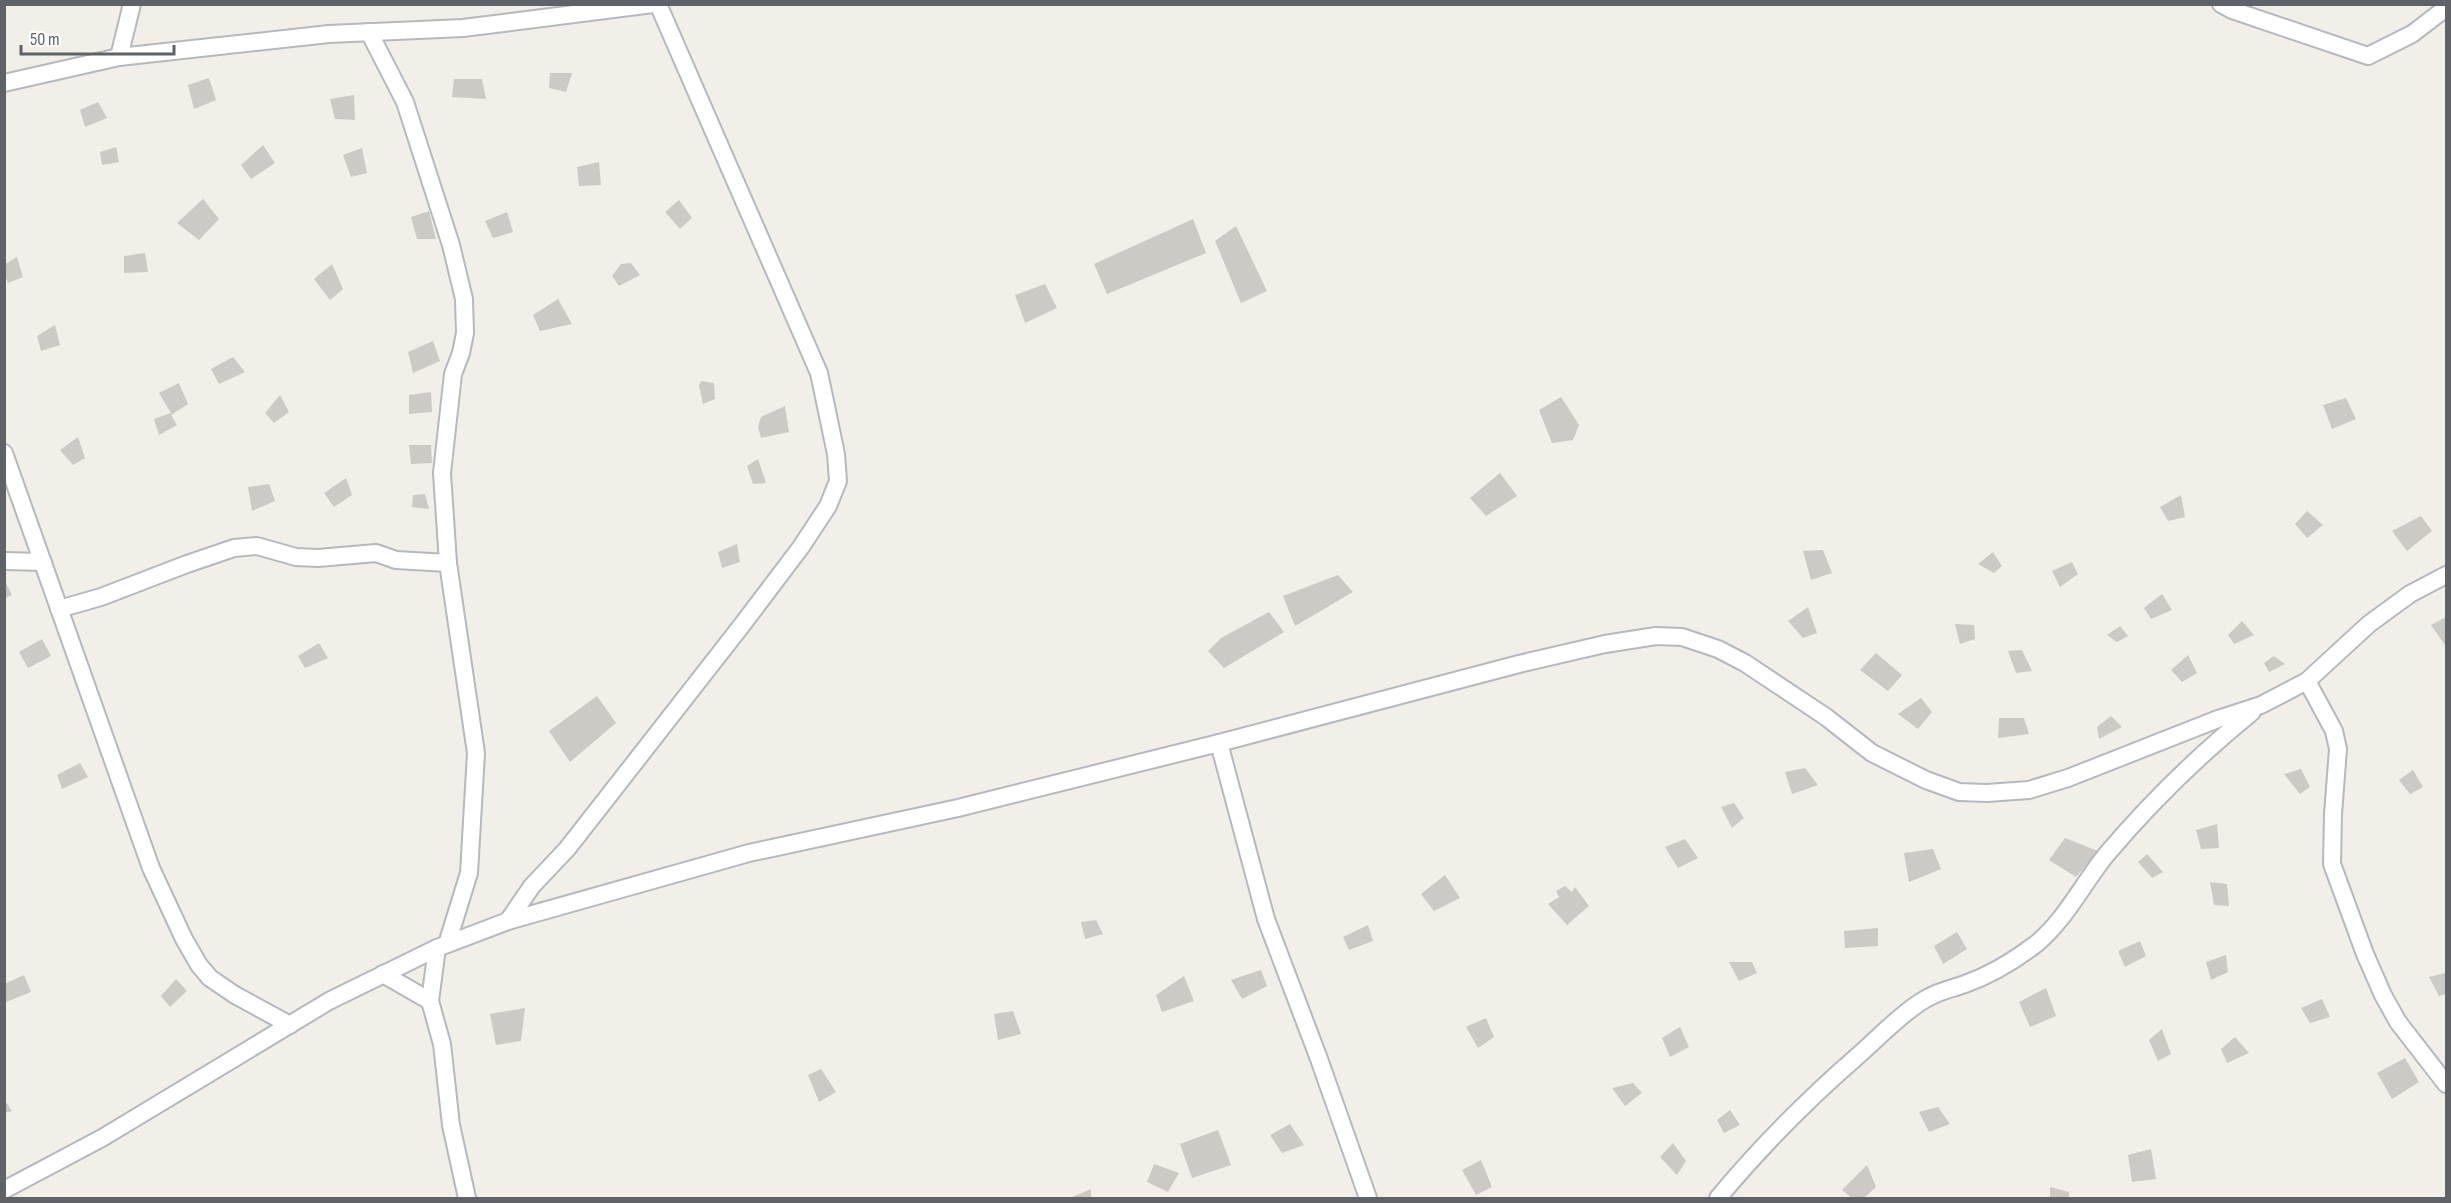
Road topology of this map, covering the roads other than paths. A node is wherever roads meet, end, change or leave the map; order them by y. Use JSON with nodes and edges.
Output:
{"nodes":[{"id":1,"x":132,"y":4,"type":"edge"},
{"id":2,"x":653,"y":4,"type":"edge"},
{"id":3,"x":658,"y":4,"type":"edge"},
{"id":4,"x":2221,"y":4,"type":"edge"},
{"id":5,"x":2446,"y":8,"type":"edge"},
{"id":6,"x":369,"y":32,"type":"junction"},
{"id":7,"x":119,"y":57,"type":"junction"},
{"id":8,"x":4,"y":82,"type":"edge"},
{"id":9,"x":4,"y":453,"type":"edge"},
{"id":10,"x":4,"y":561,"type":"edge"},
{"id":11,"x":43,"y":562,"type":"junction"},
{"id":12,"x":448,"y":563,"type":"junction"},
{"id":13,"x":2446,"y":575,"type":"edge"},
{"id":14,"x":59,"y":609,"type":"junction"},
{"id":15,"x":2307,"y":681,"type":"junction"},
{"id":16,"x":2260,"y":705,"type":"junction"},
{"id":17,"x":1219,"y":743,"type":"junction"},
{"id":18,"x":508,"y":921,"type":"junction"},
{"id":19,"x":442,"y":946,"type":"junction"},
{"id":20,"x":383,"y":974,"type":"junction"},
{"id":21,"x":430,"y":1001,"type":"junction"},
{"id":22,"x":290,"y":1025,"type":"junction"},
{"id":23,"x":2446,"y":1084,"type":"edge"},
{"id":24,"x":4,"y":1190,"type":"edge"},
{"id":25,"x":467,"y":1198,"type":"edge"},
{"id":26,"x":1368,"y":1198,"type":"edge"},
{"id":27,"x":1718,"y":1198,"type":"edge"}],
"edges":[{"from":1,"to":7,"type":"street"},
{"from":2,"to":6,"type":"street"},
{"from":3,"to":18,"type":"street"},
{"from":4,"to":5,"type":"street"},
{"from":6,"to":7,"type":"street"},
{"from":6,"to":12,"type":"street"},
{"from":7,"to":8,"type":"street"},
{"from":9,"to":11,"type":"street"},
{"from":10,"to":11,"type":"street"},
{"from":11,"to":14,"type":"street"},
{"from":12,"to":14,"type":"street"},
{"from":12,"to":19,"type":"street"},
{"from":13,"to":15,"type":"street"},
{"from":14,"to":22,"type":"street"},
{"from":15,"to":16,"type":"street"},
{"from":15,"to":23,"type":"street"},
{"from":16,"to":17,"type":"street"},
{"from":16,"to":27,"type":"street"},
{"from":17,"to":18,"type":"street"},
{"from":17,"to":26,"type":"street"},
{"from":18,"to":19,"type":"street"},
{"from":19,"to":20,"type":"street"},
{"from":19,"to":21,"type":"street"},
{"from":20,"to":21,"type":"street"},
{"from":20,"to":22,"type":"street"},
{"from":21,"to":25,"type":"street"},
{"from":22,"to":24,"type":"street"}]}
